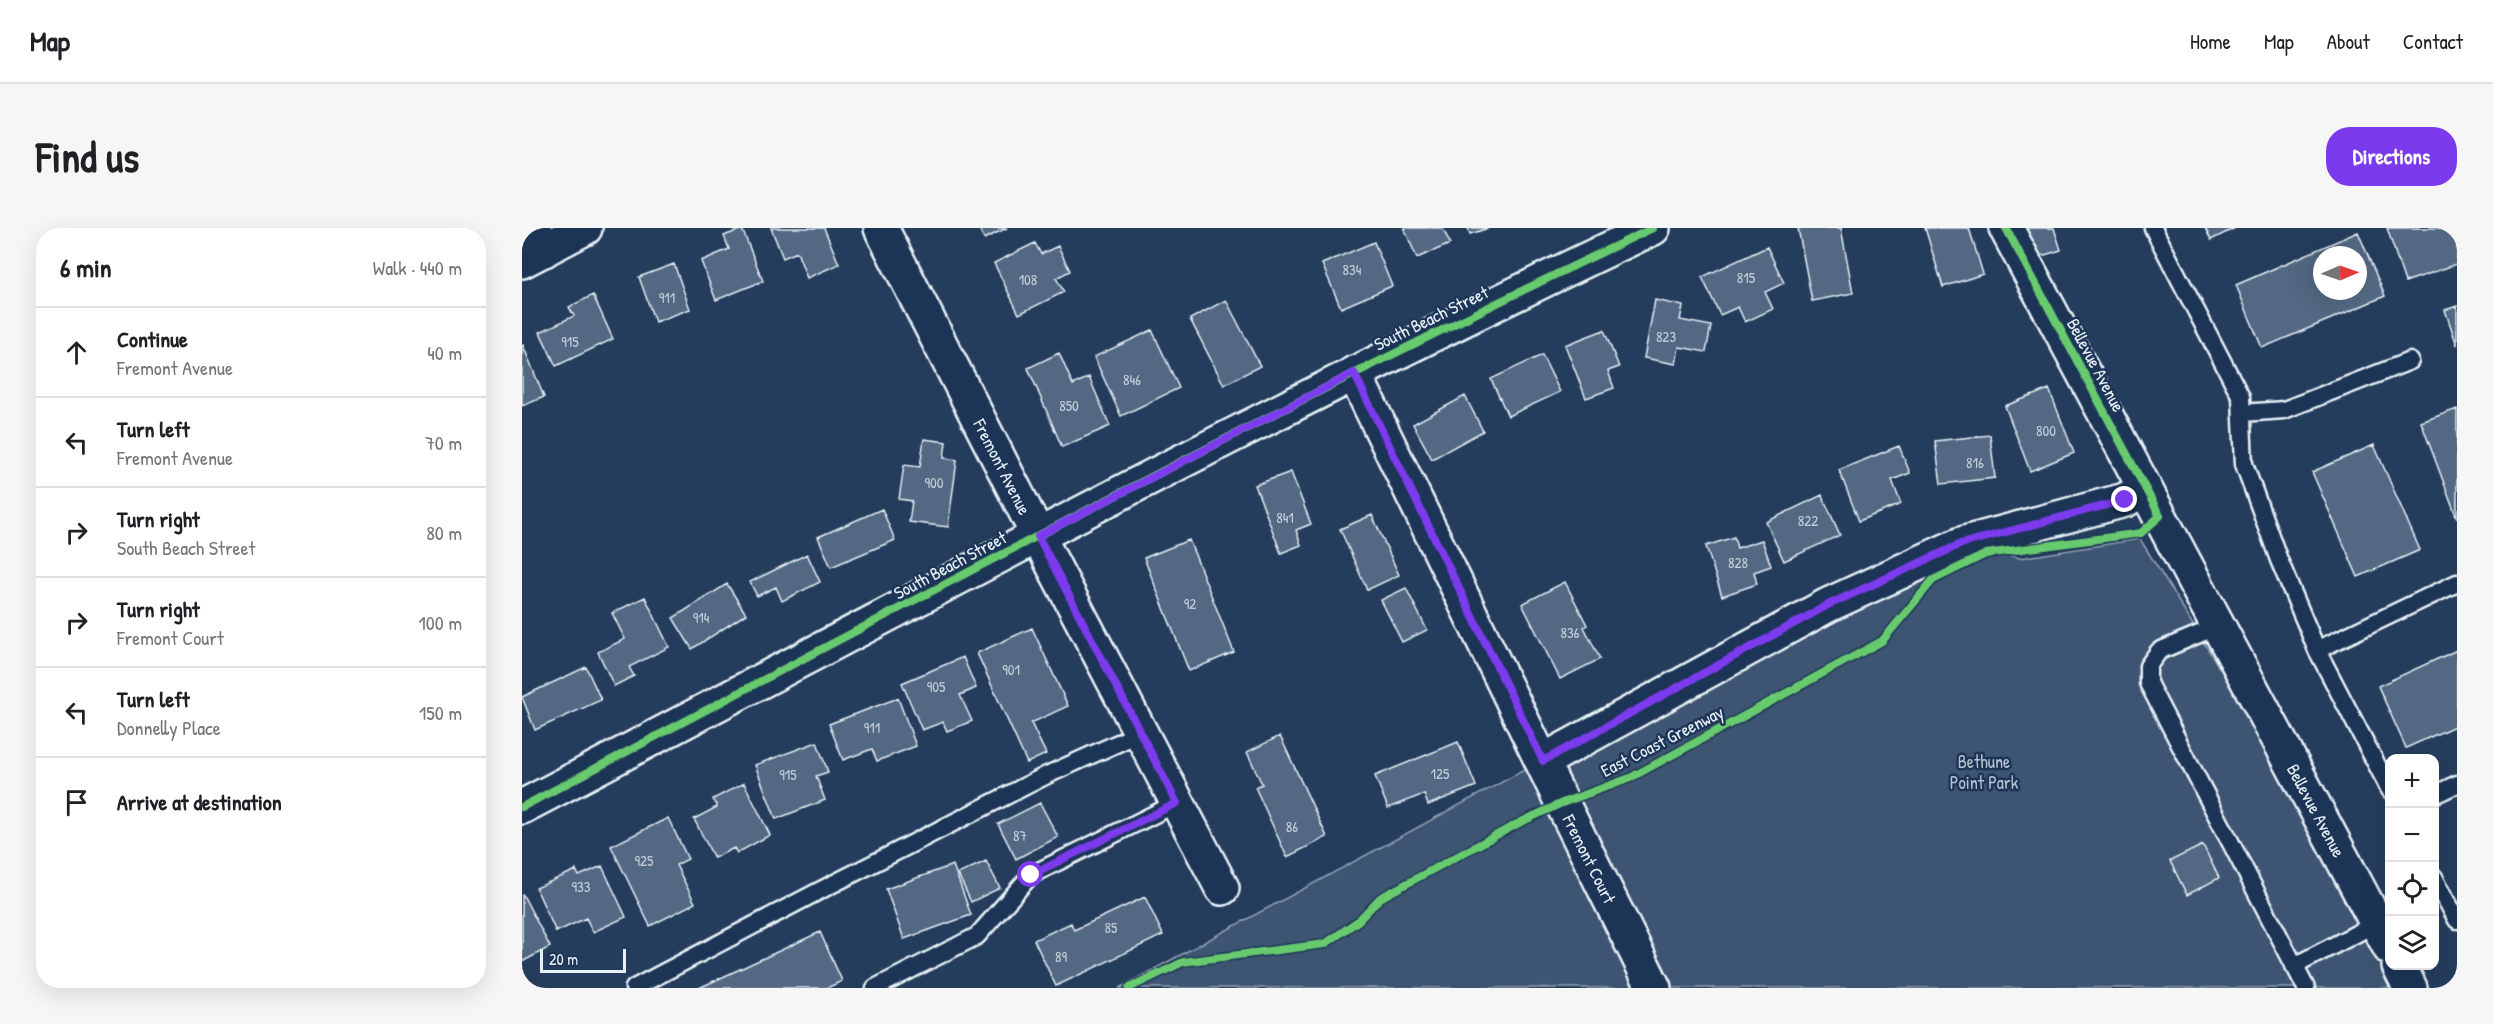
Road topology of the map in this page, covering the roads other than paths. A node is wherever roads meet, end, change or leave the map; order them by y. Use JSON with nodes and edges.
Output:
{"nodes":[{"id":1,"x":585,"y":228,"type":"edge"},
{"id":2,"x":881,"y":228,"type":"edge"},
{"id":3,"x":1653,"y":228,"type":"edge"},
{"id":4,"x":2006,"y":228,"type":"edge"},
{"id":5,"x":2153,"y":228,"type":"edge"},
{"id":6,"x":533,"y":246,"type":"edge"},
{"id":7,"x":2410,"y":361,"type":"dead end"},
{"id":8,"x":1354,"y":373,"type":"junction"},
{"id":9,"x":2242,"y":413,"type":"junction"},
{"id":10,"x":2145,"y":489,"type":"junction"},
{"id":11,"x":1038,"y":536,"type":"junction"},
{"id":12,"x":2457,"y":583,"type":"edge"},
{"id":13,"x":2218,"y":626,"type":"junction"},
{"id":14,"x":2317,"y":650,"type":"junction"},
{"id":15,"x":1140,"y":733,"type":"junction"},
{"id":16,"x":1543,"y":761,"type":"junction"},
{"id":17,"x":2385,"y":780,"type":"edge"},
{"id":18,"x":2457,"y":784,"type":"edge"},
{"id":19,"x":2439,"y":793,"type":"edge"},
{"id":20,"x":1177,"y":803,"type":"junction"},
{"id":21,"x":522,"y":807,"type":"edge"},
{"id":22,"x":2439,"y":886,"type":"edge"},
{"id":23,"x":1222,"y":888,"type":"dead end"},
{"id":24,"x":2457,"y":920,"type":"edge"},
{"id":25,"x":2383,"y":936,"type":"edge"},
{"id":26,"x":2294,"y":966,"type":"junction"},
{"id":27,"x":2401,"y":970,"type":"edge"},
{"id":28,"x":634,"y":988,"type":"edge"},
{"id":29,"x":875,"y":988,"type":"edge"},
{"id":30,"x":1654,"y":988,"type":"edge"},
{"id":31,"x":2306,"y":988,"type":"edge"},
{"id":32,"x":2410,"y":988,"type":"edge"}],
"edges":[{"from":1,"to":6,"type":"street"},
{"from":2,"to":11,"type":"street","name":"Fremont Avenue"},
{"from":3,"to":8,"type":"street","name":"South Beach Street"},
{"from":4,"to":10,"type":"street","name":"Bellevue Avenue"},
{"from":5,"to":9,"type":"lane"},
{"from":7,"to":9,"type":"lane"},
{"from":8,"to":11,"type":"street","name":"South Beach Street"},
{"from":8,"to":16,"type":"street","name":"Fremont Court"},
{"from":9,"to":14,"type":"lane"},
{"from":10,"to":13,"type":"street","name":"Bellevue Avenue"},
{"from":10,"to":16,"type":"street"},
{"from":11,"to":15,"type":"street","name":"Fremont Avenue"},
{"from":11,"to":21,"type":"street","name":"South Beach Street"},
{"from":12,"to":14,"type":"lane"},
{"from":13,"to":25,"type":"street","name":"Bellevue Avenue"},
{"from":13,"to":26,"type":"lane"},
{"from":14,"to":17,"type":"lane"},
{"from":15,"to":20,"type":"street","name":"Fremont Avenue"},
{"from":15,"to":28,"type":"lane"},
{"from":16,"to":30,"type":"street","name":"Fremont Court"},
{"from":18,"to":19,"type":"lane"},
{"from":20,"to":23,"type":"street","name":"Fremont Avenue"},
{"from":20,"to":29,"type":"lane"},
{"from":22,"to":24,"type":"lane"},
{"from":25,"to":26,"type":"lane"},
{"from":26,"to":31,"type":"lane"},
{"from":27,"to":32,"type":"street"}]}
